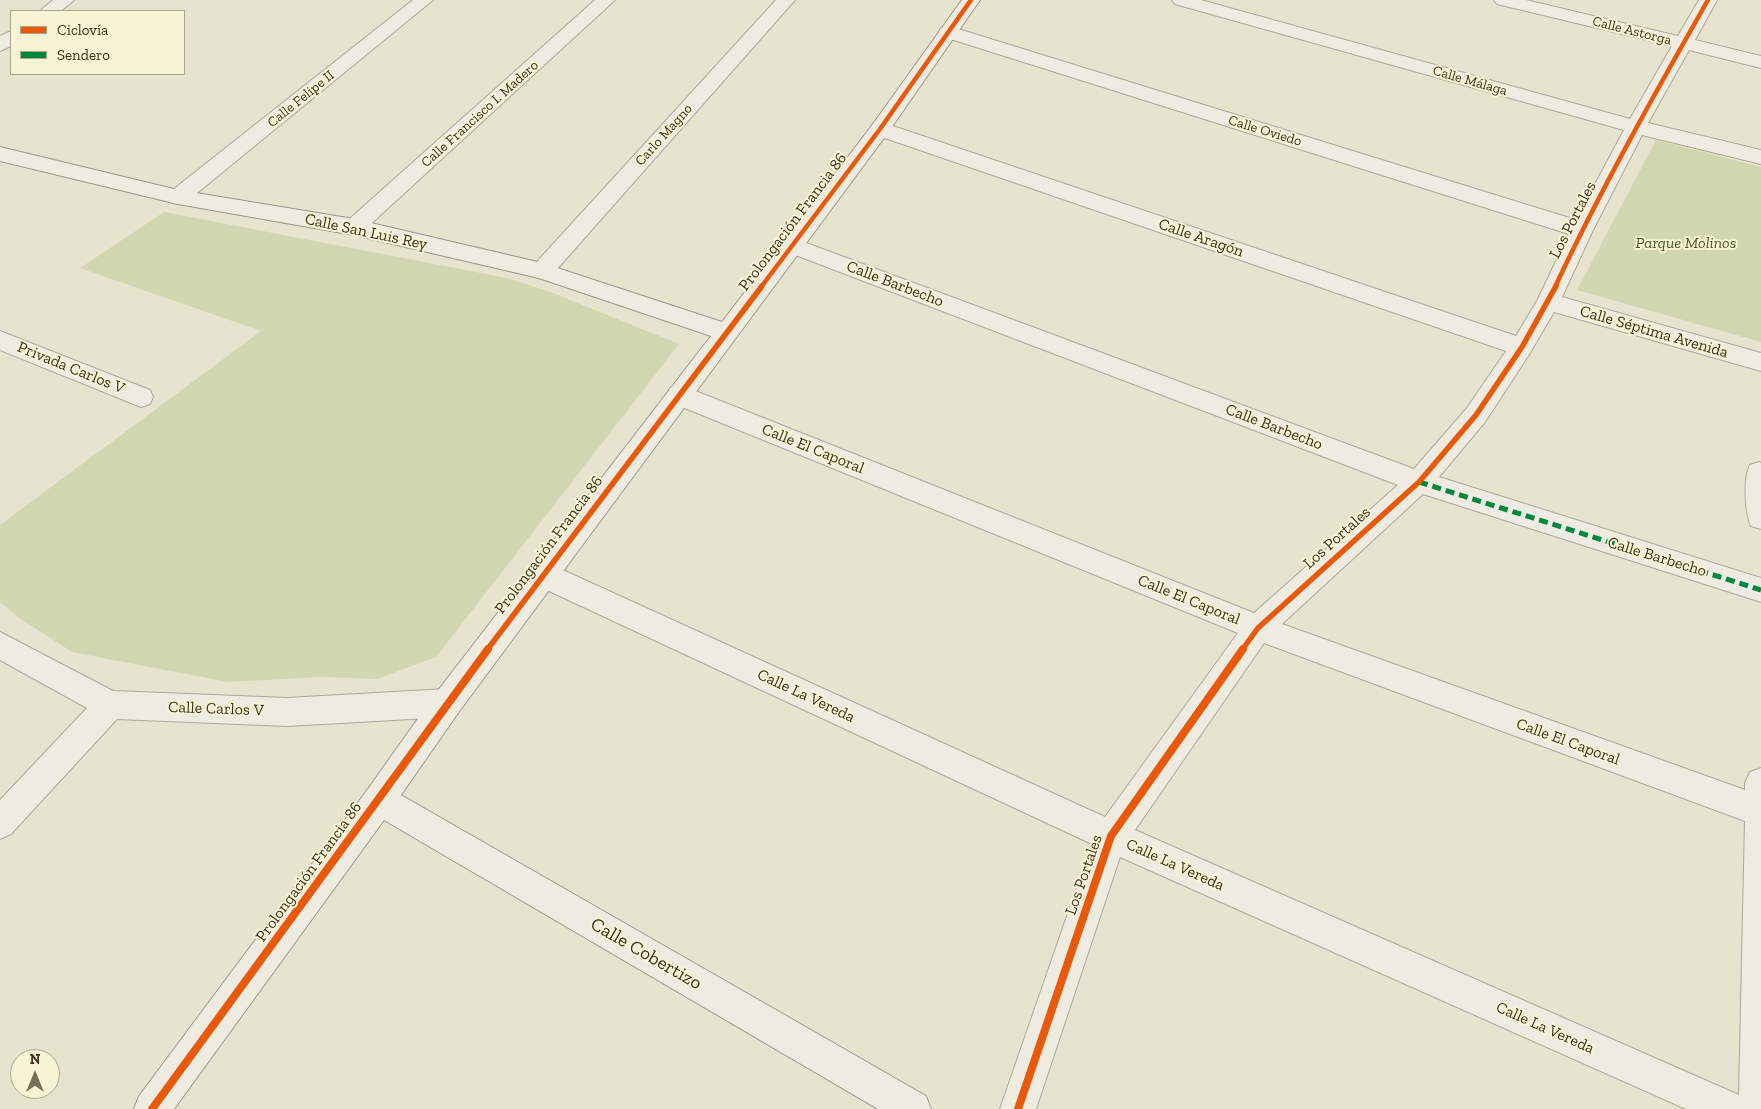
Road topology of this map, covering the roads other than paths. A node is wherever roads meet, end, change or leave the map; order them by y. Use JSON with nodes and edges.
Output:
{"nodes":[{"id":1,"x":65,"y":0,"type":"edge"},
{"id":2,"x":424,"y":0,"type":"edge"},
{"id":3,"x":606,"y":0,"type":"edge"},
{"id":4,"x":786,"y":0,"type":"edge"},
{"id":5,"x":971,"y":0,"type":"edge"},
{"id":6,"x":1180,"y":0,"type":"edge"},
{"id":7,"x":1502,"y":0,"type":"edge"},
{"id":8,"x":1708,"y":0,"type":"edge"},
{"id":9,"x":50,"y":10,"type":"edge"},
{"id":10,"x":948,"y":32,"type":"junction"},
{"id":11,"x":1683,"y":44,"type":"junction"},
{"id":12,"x":1761,"y":62,"type":"edge"},
{"id":13,"x":1636,"y":127,"type":"junction"},
{"id":14,"x":880,"y":129,"type":"junction"},
{"id":15,"x":0,"y":154,"type":"edge"},
{"id":16,"x":1761,"y":157,"type":"edge"},
{"id":17,"x":178,"y":197,"type":"junction"},
{"id":18,"x":354,"y":228,"type":"junction"},
{"id":19,"x":1582,"y":230,"type":"junction"},
{"id":20,"x":793,"y":246,"type":"junction"},
{"id":21,"x":542,"y":271,"type":"junction"},
{"id":22,"x":1548,"y":302,"type":"junction"},
{"id":23,"x":726,"y":332,"type":"junction"},
{"id":24,"x":0,"y":340,"type":"edge"},
{"id":25,"x":1522,"y":347,"type":"junction"},
{"id":26,"x":1761,"y":362,"type":"edge"},
{"id":27,"x":679,"y":395,"type":"junction"},
{"id":28,"x":142,"y":397,"type":"dead end"},
{"id":29,"x":1759,"y":473,"type":"dead end"},
{"id":30,"x":1419,"y":482,"type":"junction"},
{"id":31,"x":1761,"y":518,"type":"edge"},
{"id":32,"x":544,"y":575,"type":"junction"},
{"id":33,"x":1761,"y":590,"type":"edge"},
{"id":34,"x":1258,"y":628,"type":"junction"},
{"id":35,"x":0,"y":644,"type":"edge"},
{"id":36,"x":447,"y":703,"type":"junction"},
{"id":37,"x":110,"y":705,"type":"junction"},
{"id":38,"x":1761,"y":783,"type":"edge"},
{"id":39,"x":379,"y":800,"type":"junction"},
{"id":40,"x":1760,"y":811,"type":"edge"},
{"id":41,"x":0,"y":823,"type":"edge"},
{"id":42,"x":1111,"y":836,"type":"junction"},
{"id":43,"x":160,"y":1106,"type":"edge"},
{"id":44,"x":913,"y":1109,"type":"edge"},
{"id":45,"x":1018,"y":1109,"type":"edge"},
{"id":46,"x":1728,"y":1109,"type":"edge"},
{"id":47,"x":1757,"y":1109,"type":"edge"}],
"edges":[{"from":1,"to":9,"type":"street"},
{"from":2,"to":17,"type":"street","name":"Calle Felipe II"},
{"from":3,"to":18,"type":"street","name":"Calle Francisco I. Madero"},
{"from":4,"to":21,"type":"street","name":"Carlo Magno"},
{"from":5,"to":10,"type":"street","name":"Prolongación Francia 86"},
{"from":6,"to":13,"type":"street","name":"Calle Málaga"},
{"from":7,"to":11,"type":"street","name":"Calle Astorga"},
{"from":8,"to":11,"type":"street","name":"Los Portales"},
{"from":10,"to":14,"type":"street","name":"Prolongación Francia 86"},
{"from":10,"to":19,"type":"street","name":"Calle Oviedo"},
{"from":11,"to":12,"type":"street","name":"Calle Astorga"},
{"from":11,"to":13,"type":"street","name":"Los Portales"},
{"from":13,"to":16,"type":"street","name":"Calle Málaga"},
{"from":13,"to":19,"type":"street","name":"Los Portales"},
{"from":14,"to":20,"type":"street","name":"Prolongación Francia 86"},
{"from":14,"to":25,"type":"street","name":"Calle Aragón"},
{"from":15,"to":17,"type":"street","name":"Calle San Luis Rey"},
{"from":17,"to":18,"type":"street","name":"Calle San Luis Rey"},
{"from":18,"to":21,"type":"street","name":"Calle San Luis Rey"},
{"from":19,"to":22,"type":"street","name":"Los Portales"},
{"from":20,"to":23,"type":"street","name":"Prolongación Francia 86"},
{"from":20,"to":30,"type":"street","name":"Calle Barbecho"},
{"from":21,"to":23,"type":"street","name":"Calle San Luis Rey"},
{"from":22,"to":25,"type":"street","name":"Los Portales"},
{"from":22,"to":26,"type":"street","name":"Calle Séptima Avenida"},
{"from":23,"to":27,"type":"street","name":"Prolongación Francia 86"},
{"from":24,"to":28,"type":"street","name":"Privada Carlos V"},
{"from":25,"to":30,"type":"street","name":"Los Portales"},
{"from":27,"to":32,"type":"street","name":"Prolongación Francia 86"},
{"from":27,"to":34,"type":"street","name":"Calle El Caporal"},
{"from":29,"to":31,"type":"street"},
{"from":30,"to":33,"type":"street","name":"Calle Barbecho"},
{"from":30,"to":34,"type":"street","name":"Los Portales"},
{"from":32,"to":36,"type":"street","name":"Prolongación Francia 86"},
{"from":32,"to":42,"type":"street","name":"Calle La Vereda"},
{"from":34,"to":40,"type":"street","name":"Calle El Caporal"},
{"from":34,"to":42,"type":"street","name":"Los Portales"},
{"from":35,"to":37,"type":"street","name":"Calle Carlos V"},
{"from":36,"to":37,"type":"street","name":"Calle Carlos V"},
{"from":36,"to":39,"type":"street","name":"Prolongación Francia 86"},
{"from":37,"to":41,"type":"street"},
{"from":38,"to":40,"type":"street"},
{"from":39,"to":43,"type":"street","name":"Prolongación Francia 86"},
{"from":39,"to":44,"type":"street","name":"Calle Cobertizo"},
{"from":40,"to":47,"type":"street"},
{"from":42,"to":45,"type":"street","name":"Los Portales"},
{"from":42,"to":46,"type":"street","name":"Calle La Vereda"}]}
